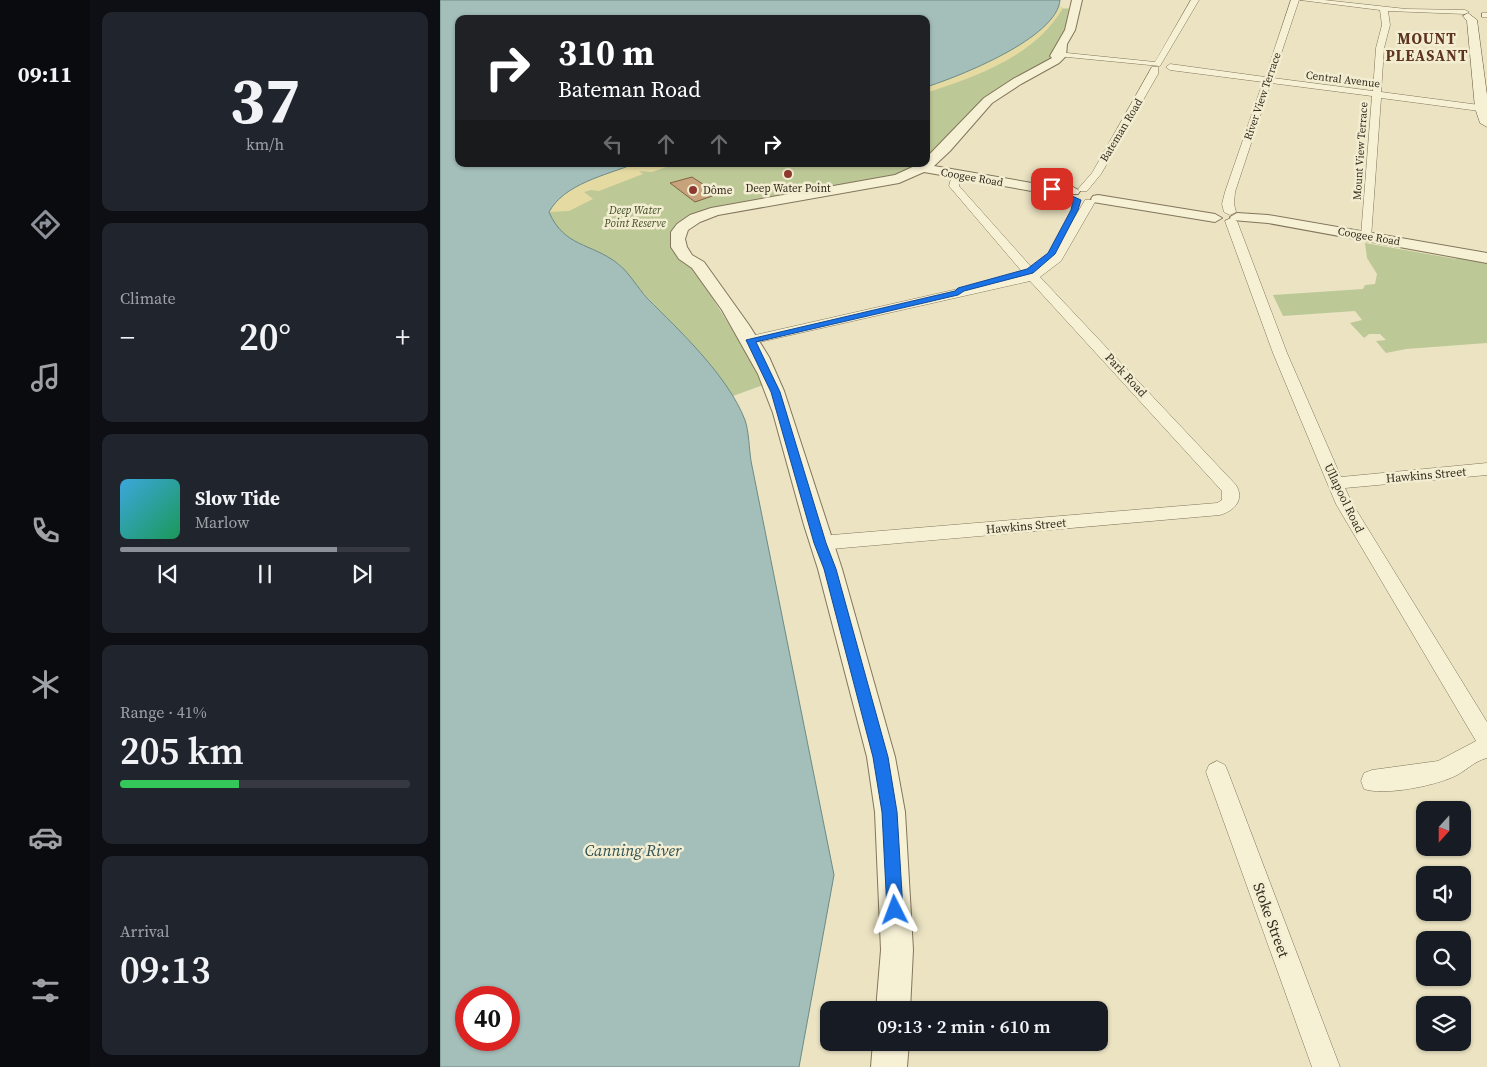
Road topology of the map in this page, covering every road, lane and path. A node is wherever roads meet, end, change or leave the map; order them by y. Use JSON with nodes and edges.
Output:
{"nodes":[{"id":1,"x":1077,"y":0,"type":"edge"},
{"id":2,"x":1195,"y":0,"type":"edge"},
{"id":3,"x":1200,"y":0,"type":"edge"},
{"id":4,"x":1295,"y":0,"type":"edge"},
{"id":5,"x":1304,"y":0,"type":"edge"},
{"id":6,"x":1384,"y":9,"type":"junction"},
{"id":7,"x":1476,"y":15,"type":"edge"},
{"id":8,"x":1479,"y":48,"type":"junction"},
{"id":9,"x":1057,"y":54,"type":"junction"},
{"id":10,"x":1161,"y":67,"type":"junction"},
{"id":11,"x":1267,"y":81,"type":"junction"},
{"id":12,"x":1487,"y":86,"type":"edge"},
{"id":13,"x":1377,"y":95,"type":"junction"},
{"id":14,"x":1485,"y":109,"type":"edge"},
{"id":15,"x":1487,"y":123,"type":"edge"},
{"id":16,"x":930,"y":164,"type":"edge"},
{"id":17,"x":925,"y":168,"type":"joint"},
{"id":18,"x":957,"y":175,"type":"junction"},
{"id":19,"x":1086,"y":196,"type":"junction"},
{"id":20,"x":1224,"y":216,"type":"junction"},
{"id":21,"x":1367,"y":236,"type":"junction"},
{"id":22,"x":1487,"y":256,"type":"edge"},
{"id":23,"x":1035,"y":270,"type":"junction"},
{"id":24,"x":751,"y":340,"type":"junction"},
{"id":25,"x":1487,"y":469,"type":"edge"},
{"id":26,"x":1335,"y":484,"type":"junction"},
{"id":27,"x":1230,"y":503,"type":"joint"},
{"id":28,"x":820,"y":543,"type":"junction"},
{"id":29,"x":1487,"y":741,"type":"edge"},
{"id":30,"x":1487,"y":748,"type":"edge"},
{"id":31,"x":1217,"y":772,"type":"dead end"},
{"id":32,"x":1372,"y":781,"type":"dead end"},
{"id":33,"x":894,"y":1001,"type":"edge"},
{"id":34,"x":890,"y":1051,"type":"edge"},
{"id":35,"x":889,"y":1067,"type":"edge"},
{"id":36,"x":1326,"y":1067,"type":"edge"}],
"edges":[{"from":1,"to":9,"type":"street"},
{"from":2,"to":10,"type":"street","name":"Bateman Road"},
{"from":3,"to":10,"type":"street","name":"Bateman Road"},
{"from":4,"to":11,"type":"street","name":"River View Terrace"},
{"from":5,"to":6,"type":"street"},
{"from":6,"to":7,"type":"street"},
{"from":6,"to":13,"type":"street","name":"Mount View Terrace"},
{"from":7,"to":8,"type":"main road"},
{"from":8,"to":12,"type":"main road"},
{"from":8,"to":14,"type":"main road"},
{"from":9,"to":10,"type":"street","name":"Central Avenue"},
{"from":9,"to":16,"type":"street"},
{"from":10,"to":11,"type":"street","name":"Central Avenue"},
{"from":10,"to":19,"type":"street","name":"Bateman Road"},
{"from":11,"to":13,"type":"street","name":"Central Avenue"},
{"from":11,"to":20,"type":"street","name":"River View Terrace"},
{"from":13,"to":14,"type":"street","name":"Central Avenue"},
{"from":13,"to":21,"type":"street","name":"Mount View Terrace"},
{"from":14,"to":15,"type":"main road"},
{"from":17,"to":18,"type":"street","name":"Coogee Road"},
{"from":17,"to":24,"type":"street"},
{"from":18,"to":19,"type":"street","name":"Coogee Road"},
{"from":18,"to":23,"type":"street","name":"Park Road"},
{"from":19,"to":20,"type":"street","name":"Coogee Road"},
{"from":19,"to":23,"type":"street","name":"Bateman Road"},
{"from":20,"to":21,"type":"street","name":"Coogee Road"},
{"from":20,"to":26,"type":"street","name":"Ullapool Road"},
{"from":21,"to":22,"type":"street","name":"Coogee Road"},
{"from":23,"to":24,"type":"street","name":"Bateman Road"},
{"from":23,"to":27,"type":"street","name":"Park Road"},
{"from":24,"to":28,"type":"street"},
{"from":25,"to":26,"type":"street","name":"Hawkins Street"},
{"from":26,"to":29,"type":"street","name":"Ullapool Road"},
{"from":27,"to":28,"type":"street","name":"Hawkins Street"},
{"from":28,"to":33,"type":"street"},
{"from":30,"to":32,"type":"street"},
{"from":31,"to":36,"type":"street","name":"Stoke Street"},
{"from":34,"to":35,"type":"street"}]}
